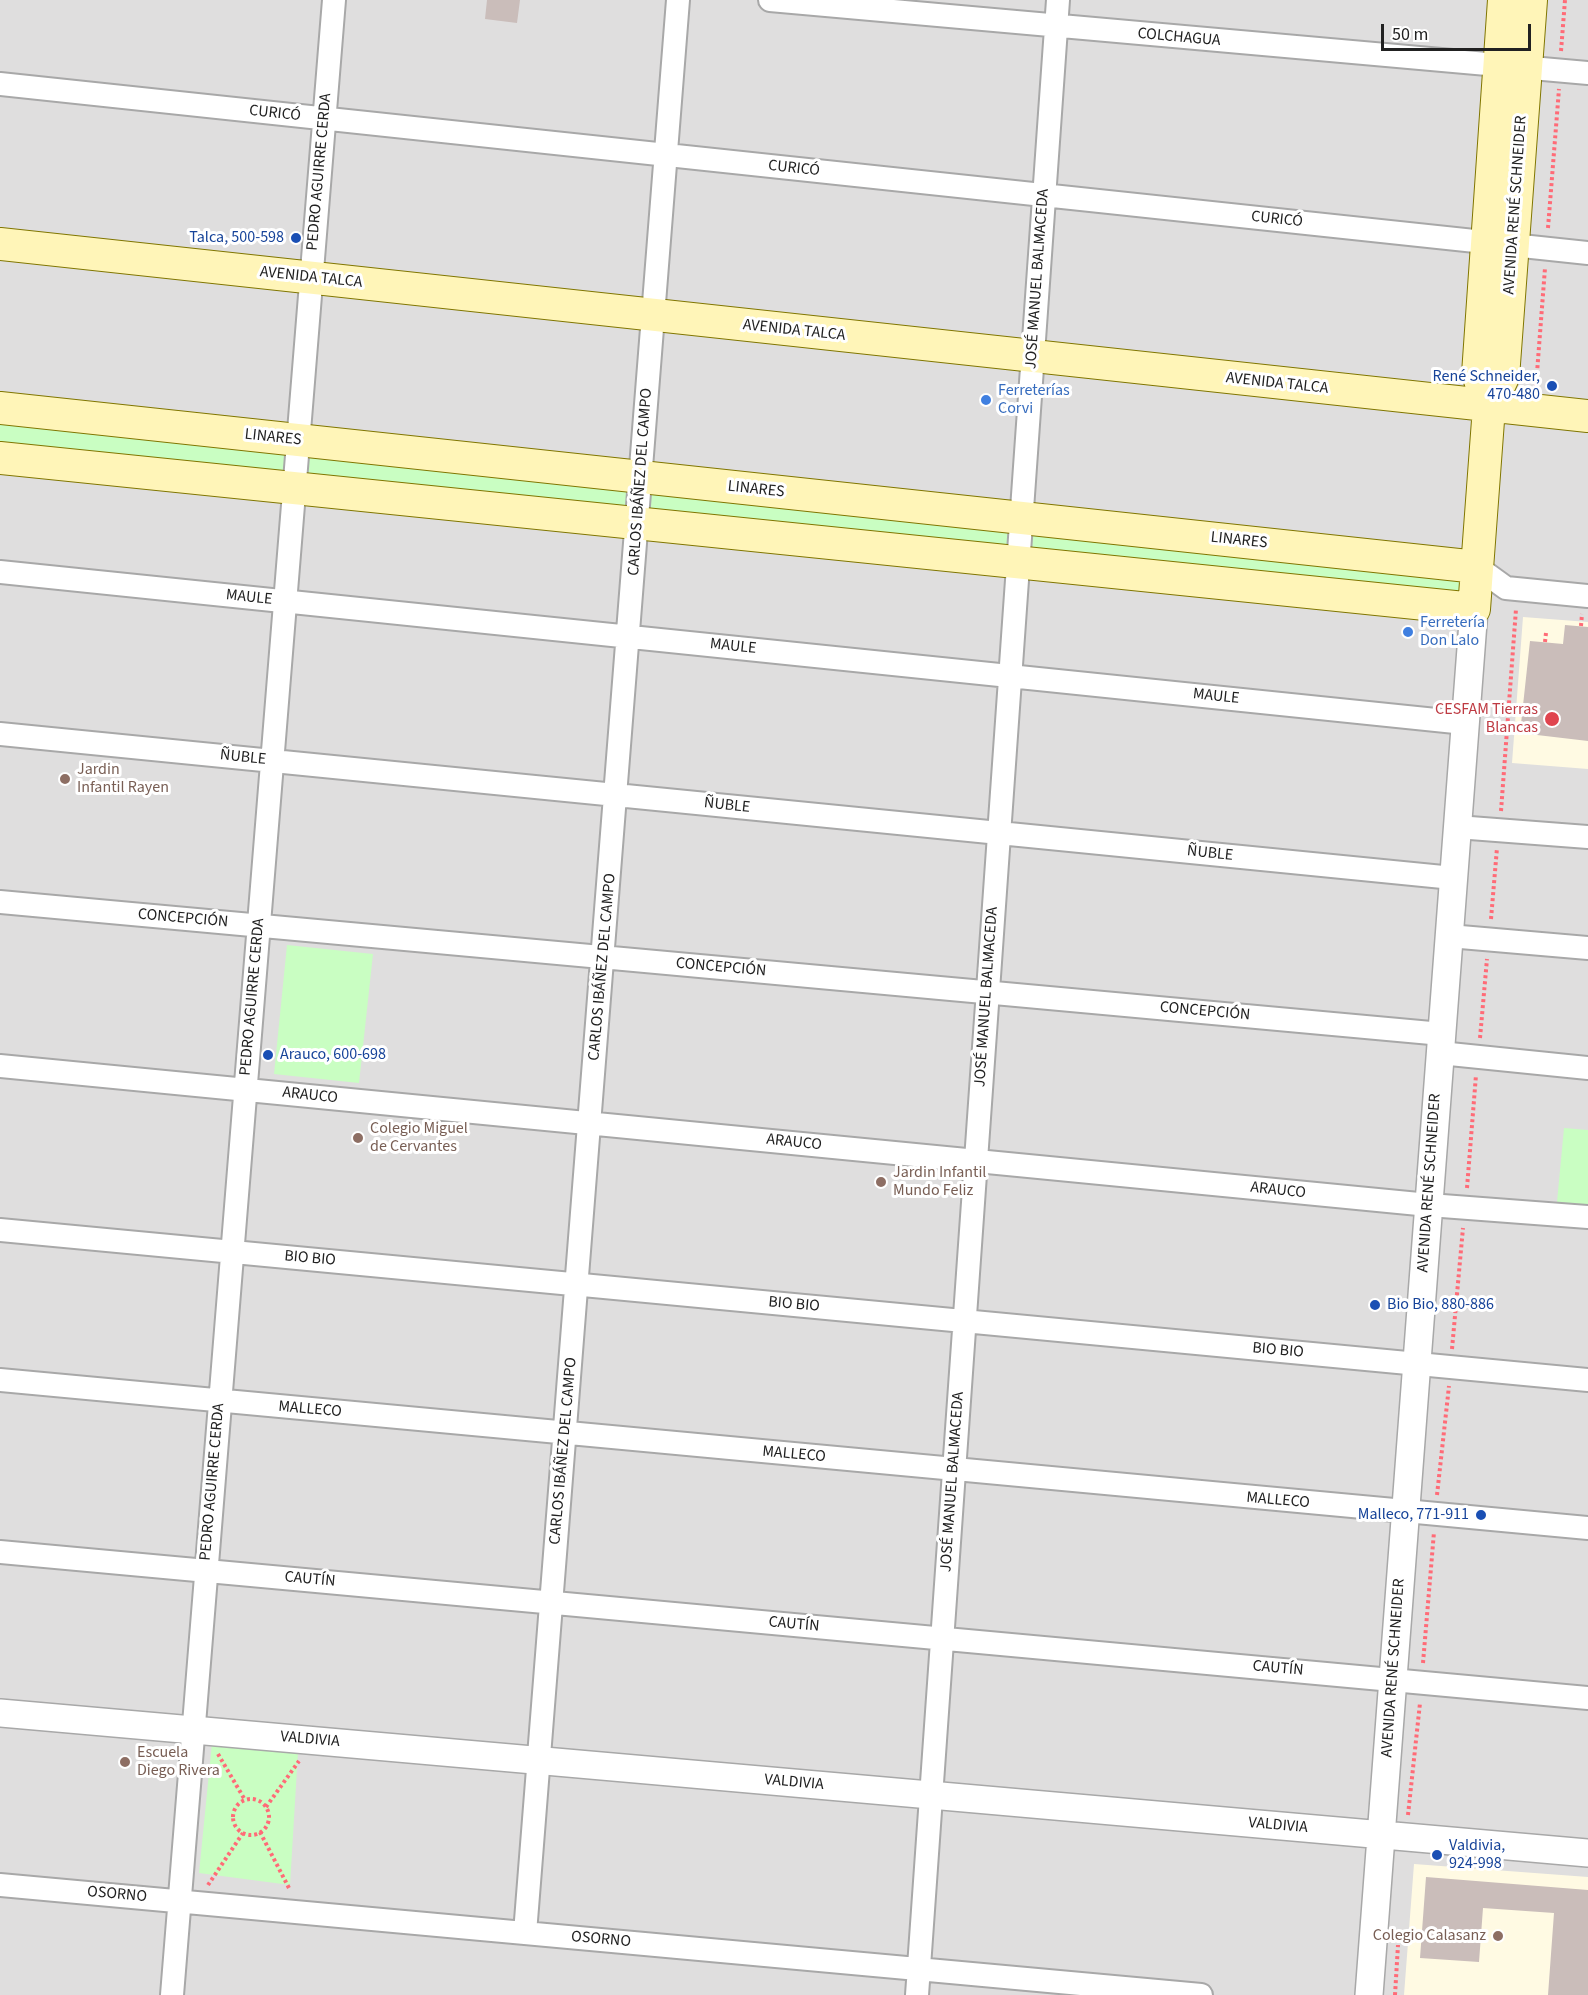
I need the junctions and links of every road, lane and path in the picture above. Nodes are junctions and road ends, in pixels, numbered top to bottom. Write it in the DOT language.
graph roads {
  1 [pos="334,0"];
  2 [pos="678,0"];
  3 [pos="770,0"];
  4 [pos="1058,0"];
  5 [pos="1504,0"];
  6 [pos="1531,0"];
  7 [pos="1565,0"];
  8 [pos="1056,27"];
  9 [pos="1512,66"];
  10 [pos="1560,70"];
  11 [pos="1588,73"];
  12 [pos="0,84"];
  13 [pos="324,119"];
  14 [pos="666,155"];
  15 [pos="1044,195"];
  16 [pos="0,244"];
  17 [pos="1500,244"];
  18 [pos="1547,249"];
  19 [pos="1588,253"];
  20 [pos="311,278"];
  21 [pos="654,316"];
  22 [pos="1032,357"];
  23 [pos="1489,407"];
  24 [pos="0,408"];
  25 [pos="1534,411"];
  26 [pos="1588,416"];
  27 [pos="298,441"];
  28 [pos="0,458"];
  29 [pos="642,478"];
  30 [pos="294,489"];
  31 [pos="1021,518"];
  32 [pos="638,524"];
  33 [pos="1018,562"];
  34 [pos="1477,567"];
  35 [pos="0,572"];
  36 [pos="1515,589"];
  37 [pos="1588,596"];
  38 [pos="285,601"];
  39 [pos="1474,609"];
  40 [pos="1546,633"];
  41 [pos="629,637"];
  42 [pos="1545,642"];
  43 [pos="1010,676"];
  44 [pos="1465,723"];
  45 [pos="0,734"];
  46 [pos="272,761"];
  47 [pos="616,795"];
  48 [pos="1457,827"];
  49 [pos="1499,830"];
  50 [pos="999,833"];
  51 [pos="1588,837"];
  52 [pos="1453,878"];
  53 [pos="0,902"];
  54 [pos="259,926"];
  55 [pos="1449,936"];
  56 [pos="1489,939"];
  57 [pos="1588,948"];
  58 [pos="603,957"];
  59 [pos="988,992"];
  60 [pos="1441,1044"];
  61 [pos="1478,1057"];
  62 [pos="0,1066"];
  63 [pos="1588,1068"];
  64 [pos="245,1090"];
  65 [pos="590,1123"];
  66 [pos="976,1161"];
  67 [pos="1429,1205"];
  68 [pos="1465,1208"];
  69 [pos="1588,1217"];
  70 [pos="0,1230"];
  71 [pos="232,1252"];
  72 [pos="577,1284"];
  73 [pos="965,1321"];
  74 [pos="1417,1364"];
  75 [pos="1451,1367"];
  76 [pos="0,1380"];
  77 [pos="1588,1380"];
  78 [pos="220,1401"];
  79 [pos="565,1434"];
  80 [pos="954,1471"];
  81 [pos="1405,1513"];
  82 [pos="1435,1516"];
  83 [pos="1588,1528"];
  84 [pos="0,1552"];
  85 [pos="206,1571"];
  86 [pos="552,1602"];
  87 [pos="942,1638"];
  88 [pos="1393,1680"];
  89 [pos="1422,1682"];
  90 [pos="1588,1698"];
  91 [pos="0,1713"];
  92 [pos="199,1730"];
  93 [pos="314,1741"];
  94 [pos="539,1761"];
  95 [pos="931,1795"];
  96 [pos="245,1800"];
  97 [pos="266,1807"];
  98 [pos="260,1832"];
  99 [pos="243,1833"];
  100 [pos="1394,1836"];
  101 [pos="1588,1853"];
  102 [pos="0,1885"];
  103 [pos="188,1902"];
  104 [pos="301,1912"];
  105 [pos="525,1933"];
  106 [pos="1399,1938"];
  107 [pos="919,1969"];
  108 [pos="172,1995"];
  109 [pos="917,1995"];
  110 [pos="1201,1995"];
  111 [pos="1368,1995"];
  112 [pos="1395,1995"];
  1 -- 13 [label="street, PEDRO AGUIRRE CERDA"];
  2 -- 14 [label="street, CARLOS IBÁÑEZ DEL CAMPO"];
  3 -- 8 [label="street, COLCHAGUA"];
  4 -- 8 [label="street, JOSÉ MANUEL BALMACEDA"];
  5 -- 9 [label="main road, AVENIDA RENÉ SCHNEIDER"];
  6 -- 9 [label="main road, AVENIDA RENÉ SCHNEIDER"];
  7 -- 10 [label="path"];
  8 -- 9 [label="street, COLCHAGUA"];
  8 -- 15 [label="street, JOSÉ MANUEL BALMACEDA"];
  9 -- 10 [label="street, COLCHAGUA"];
  9 -- 17 [label="main road, AVENIDA RENÉ SCHNEIDER"];
  10 -- 11 [label="street, COLCHAGUA"];
  10 -- 18 [label="path"];
  12 -- 13 [label="street, CURICÓ"];
  13 -- 14 [label="street, CURICÓ"];
  13 -- 20 [label="street, PEDRO AGUIRRE CERDA"];
  14 -- 15 [label="street, CURICÓ"];
  14 -- 21 [label="street, CARLOS IBÁÑEZ DEL CAMPO"];
  15 -- 17 [label="street, CURICÓ"];
  15 -- 22 [label="street, JOSÉ MANUEL BALMACEDA"];
  16 -- 20 [label="main road, AVENIDA TALCA"];
  17 -- 18 [label="street, CURICÓ"];
  17 -- 23 [label="main road, AVENIDA RENÉ SCHNEIDER"];
  18 -- 19 [label="street, CURICÓ"];
  18 -- 25 [label="path"];
  20 -- 21 [label="main road, AVENIDA TALCA"];
  20 -- 27 [label="street, PEDRO AGUIRRE CERDA"];
  21 -- 22 [label="main road, AVENIDA TALCA"];
  21 -- 29 [label="street, CARLOS IBÁÑEZ DEL CAMPO"];
  22 -- 23 [label="main road, AVENIDA TALCA"];
  22 -- 31 [label="street, JOSÉ MANUEL BALMACEDA"];
  23 -- 25 [label="main road, AVENIDA TALCA"];
  23 -- 34 [label="main road, AVENIDA RENÉ SCHNEIDER"];
  24 -- 27 [label="main road, LINARES"];
  25 -- 26 [label="main road, AVENIDA TALCA"];
  27 -- 29 [label="main road, LINARES"];
  27 -- 30 [label="street, PEDRO AGUIRRE CERDA"];
  28 -- 30 [label="main road"];
  29 -- 31 [label="main road, LINARES"];
  29 -- 32 [label="street, CARLOS IBÁÑEZ DEL CAMPO"];
  30 -- 32 [label="main road"];
  30 -- 38 [label="street, PEDRO AGUIRRE CERDA"];
  31 -- 33 [label="street, JOSÉ MANUEL BALMACEDA"];
  31 -- 34 [label="main road, LINARES"];
  32 -- 33 [label="main road"];
  32 -- 41 [label="street, CARLOS IBÁÑEZ DEL CAMPO"];
  33 -- 39 [label="main road"];
  33 -- 43 [label="street, JOSÉ MANUEL BALMACEDA"];
  34 -- 36 [label="street, LINARES"];
  34 -- 39 [label="main road, AVENIDA RENÉ SCHNEIDER"];
  35 -- 38 [label="street, MAULE"];
  36 -- 37 [label="street"];
  36 -- 39 [label="street"];
  36 -- 49 [label="path"];
  38 -- 41 [label="street, MAULE"];
  38 -- 46 [label="street, PEDRO AGUIRRE CERDA"];
  39 -- 44 [label="street, AVENIDA RENÉ SCHNEIDER"];
  40 -- 42 [label="path"];
  41 -- 43 [label="street, MAULE"];
  41 -- 47 [label="street, CARLOS IBÁÑEZ DEL CAMPO"];
  43 -- 44 [label="street, MAULE"];
  43 -- 50 [label="street, JOSÉ MANUEL BALMACEDA"];
  44 -- 48 [label="street, AVENIDA RENÉ SCHNEIDER"];
  45 -- 46 [label="street, ÑUBLE"];
  46 -- 47 [label="street, ÑUBLE"];
  46 -- 54 [label="street, PEDRO AGUIRRE CERDA"];
  47 -- 50 [label="street, ÑUBLE"];
  47 -- 58 [label="street, CARLOS IBÁÑEZ DEL CAMPO"];
  48 -- 49 [label="street"];
  48 -- 52 [label="street, AVENIDA RENÉ SCHNEIDER"];
  49 -- 51 [label="street"];
  49 -- 56 [label="path"];
  50 -- 52 [label="street, ÑUBLE"];
  50 -- 59 [label="street, JOSÉ MANUEL BALMACEDA"];
  52 -- 55 [label="street, AVENIDA RENÉ SCHNEIDER"];
  53 -- 54 [label="street, CONCEPCIÓN"];
  54 -- 58 [label="street, CONCEPCIÓN"];
  54 -- 64 [label="street, PEDRO AGUIRRE CERDA"];
  55 -- 56 [label="street"];
  55 -- 60 [label="street, AVENIDA RENÉ SCHNEIDER"];
  56 -- 57 [label="street"];
  56 -- 61 [label="path"];
  58 -- 59 [label="street, CONCEPCIÓN"];
  58 -- 65 [label="street, CARLOS IBÁÑEZ DEL CAMPO"];
  59 -- 60 [label="street, CONCEPCIÓN"];
  59 -- 66 [label="street, JOSÉ MANUEL BALMACEDA"];
  60 -- 61 [label="street, CONCEPCIÓN"];
  60 -- 67 [label="street, AVENIDA RENÉ SCHNEIDER"];
  61 -- 63 [label="street, CONCEPCIÓN"];
  61 -- 68 [label="path"];
  62 -- 64 [label="street, ARAUCO"];
  64 -- 65 [label="street, ARAUCO"];
  64 -- 71 [label="street, PEDRO AGUIRRE CERDA"];
  65 -- 66 [label="street, ARAUCO"];
  65 -- 72 [label="street, CARLOS IBÁÑEZ DEL CAMPO"];
  66 -- 67 [label="street, ARAUCO"];
  66 -- 73 [label="street, JOSÉ MANUEL BALMACEDA"];
  67 -- 68 [label="street, ARAUCO"];
  67 -- 74 [label="street, AVENIDA RENÉ SCHNEIDER"];
  68 -- 69 [label="street, ARAUCO"];
  68 -- 75 [label="path"];
  70 -- 71 [label="street, BIO BIO"];
  71 -- 72 [label="street, BIO BIO"];
  71 -- 78 [label="street, PEDRO AGUIRRE CERDA"];
  72 -- 73 [label="street, BIO BIO"];
  72 -- 79 [label="street, CARLOS IBÁÑEZ DEL CAMPO"];
  73 -- 74 [label="street, BIO BIO"];
  73 -- 80 [label="street, JOSÉ MANUEL BALMACEDA"];
  74 -- 75 [label="street, BIO BIO"];
  74 -- 81 [label="street, AVENIDA RENÉ SCHNEIDER"];
  75 -- 77 [label="street, BIO BIO"];
  75 -- 82 [label="path"];
  76 -- 78 [label="street, MALLECO"];
  78 -- 79 [label="street, MALLECO"];
  78 -- 85 [label="street, PEDRO AGUIRRE CERDA"];
  79 -- 80 [label="street, MALLECO"];
  79 -- 86 [label="street, CARLOS IBÁÑEZ DEL CAMPO"];
  80 -- 81 [label="street, MALLECO"];
  80 -- 87 [label="street, JOSÉ MANUEL BALMACEDA"];
  81 -- 82 [label="street, MALLECO"];
  81 -- 88 [label="street, AVENIDA RENÉ SCHNEIDER"];
  82 -- 83 [label="street, MALLECO"];
  82 -- 89 [label="path"];
  84 -- 85 [label="street, CAUTÍN"];
  85 -- 86 [label="street, CAUTÍN"];
  85 -- 92 [label="street, PEDRO AGUIRRE CERDA"];
  86 -- 87 [label="street, CAUTÍN"];
  86 -- 94 [label="street, CARLOS IBÁÑEZ DEL CAMPO"];
  87 -- 88 [label="street, CAUTÍN"];
  87 -- 95 [label="street, JOSÉ MANUEL BALMACEDA"];
  88 -- 89 [label="street, CAUTÍN"];
  88 -- 100 [label="street, AVENIDA RENÉ SCHNEIDER"];
  89 -- 90 [label="street, CAUTÍN"];
  89 -- 100 [label="path"];
  91 -- 92 [label="street, VALDIVIA"];
  92 -- 93 [label="street, VALDIVIA"];
  92 -- 96 [label="path"];
  92 -- 103 [label="street, PEDRO AGUIRRE CERDA"];
  93 -- 94 [label="street, VALDIVIA"];
  93 -- 97 [label="path"];
  94 -- 95 [label="street, VALDIVIA"];
  94 -- 105 [label="street, CARLOS IBÁÑEZ DEL CAMPO"];
  95 -- 100 [label="street, VALDIVIA"];
  95 -- 107 [label="street, JOSÉ MANUEL BALMACEDA"];
  96 -- 97 [label="path"];
  96 -- 99 [label="path"];
  97 -- 98 [label="path"];
  98 -- 99 [label="path"];
  98 -- 104 [label="path"];
  99 -- 103 [label="path"];
  100 -- 101 [label="street, VALDIVIA"];
  100 -- 111 [label="street, AVENIDA RENÉ SCHNEIDER"];
  102 -- 103 [label="street, OSORNO"];
  103 -- 104 [label="street, OSORNO"];
  103 -- 108 [label="street, PEDRO AGUIRRE CERDA"];
  104 -- 105 [label="street, OSORNO"];
  105 -- 107 [label="street, OSORNO"];
  106 -- 112 [label="path"];
  107 -- 109 [label="street, JOSÉ MANUEL BALMACEDA"];
  107 -- 110 [label="street, OSORNO"];
}
